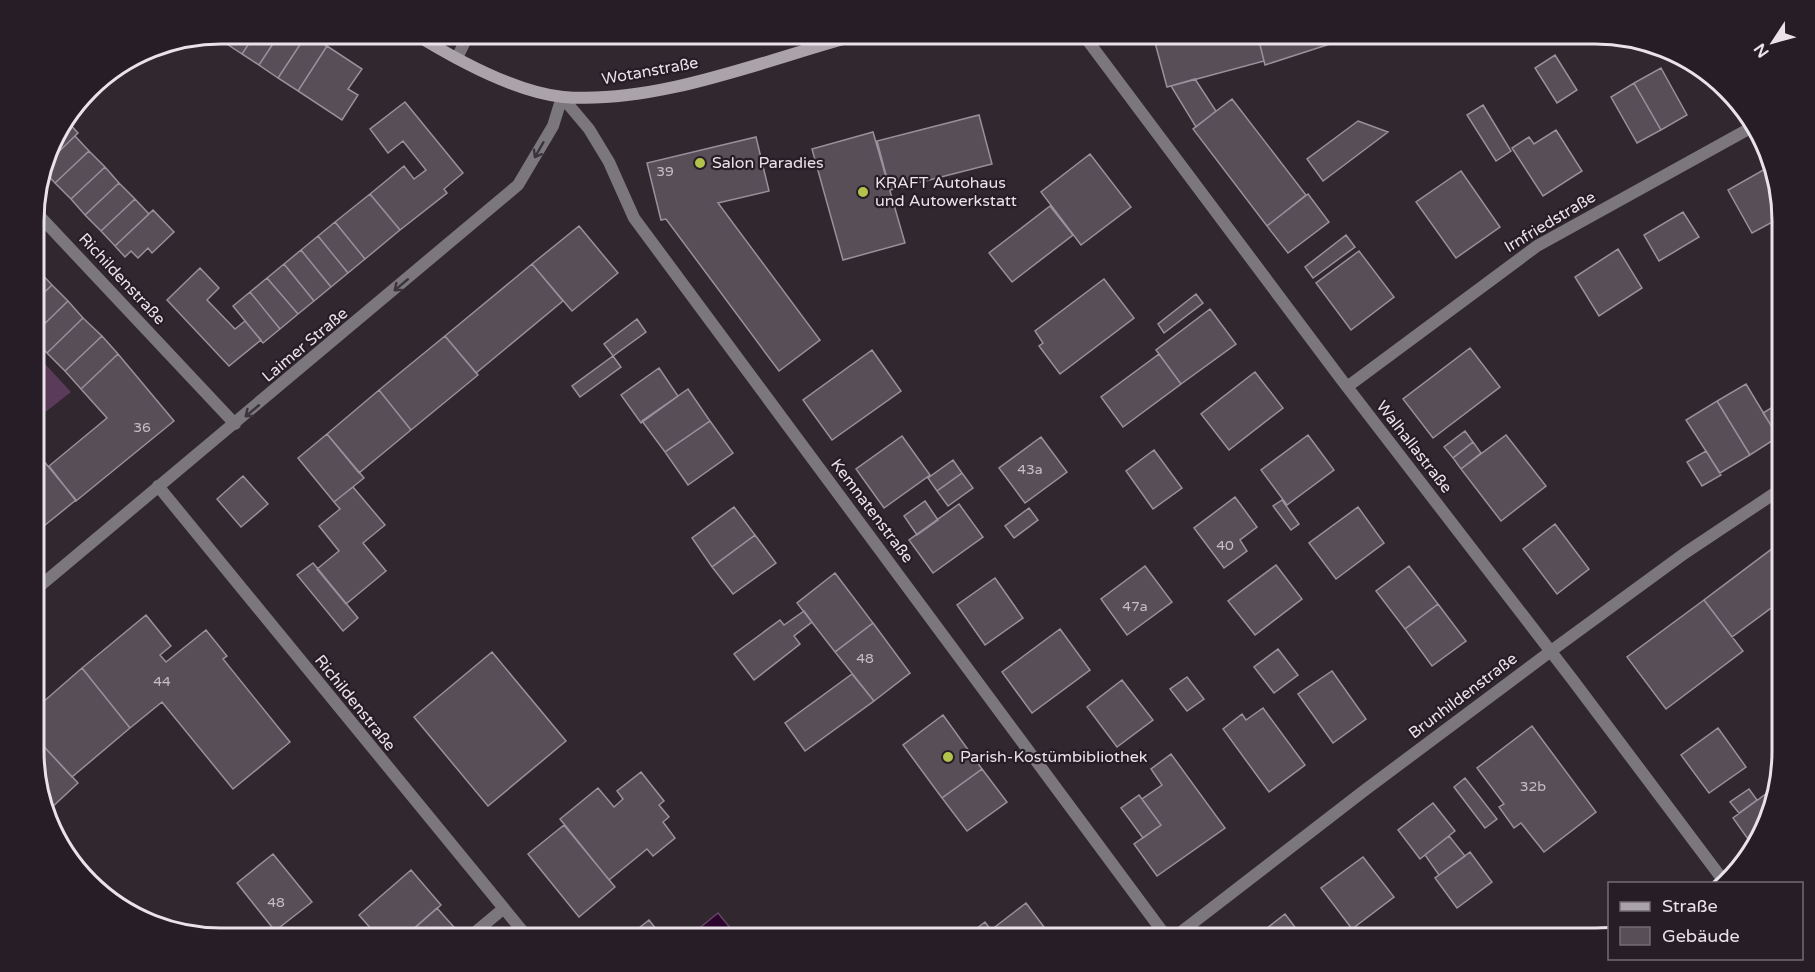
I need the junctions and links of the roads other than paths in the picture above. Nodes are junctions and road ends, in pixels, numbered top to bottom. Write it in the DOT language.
graph roads {
  1 [pos="432,44"];
  2 [pos="464,44"];
  3 [pos="826,44"];
  4 [pos="1090,44"];
  5 [pos="457,58"];
  6 [pos="562,96"];
  7 [pos="1747,130"];
  8 [pos="44,221"];
  9 [pos="1347,387"];
  10 [pos="235,424"];
  11 [pos="158,486"];
  12 [pos="1772,495"];
  13 [pos="44,583"];
  14 [pos="1551,651"];
  15 [pos="1720,876"];
  16 [pos="504,909"];
  17 [pos="481,928"];
  18 [pos="520,928"];
  19 [pos="1162,928"];
  20 [pos="1184,928"];
  1 -- 5 [label="main road, Wotanstraße"];
  2 -- 5 [label="street"];
  3 -- 6 [label="main road, Wotanstraße"];
  4 -- 9 [label="street, Walhallastraße"];
  5 -- 6 [label="main road, Wotanstraße"];
  6 -- 10 [label="street, Laimer Straße, one-way"];
  6 -- 19 [label="street, Kemnatenstraße"];
  7 -- 9 [label="street, Irnfriedstraße"];
  8 -- 10 [label="street, Richildenstraße"];
  9 -- 14 [label="street, Walhallastraße"];
  10 -- 11 [label="street, Laimer Straße"];
  11 -- 13 [label="street, Laimer Straße"];
  11 -- 16 [label="street, Richildenstraße"];
  12 -- 14 [label="street, Brunhildenstraße"];
  14 -- 15 [label="street, Walhallastraße"];
  14 -- 20 [label="street, Brunhildenstraße"];
  16 -- 17 [label="street"];
  16 -- 18 [label="street, Richildenstraße"];
}
